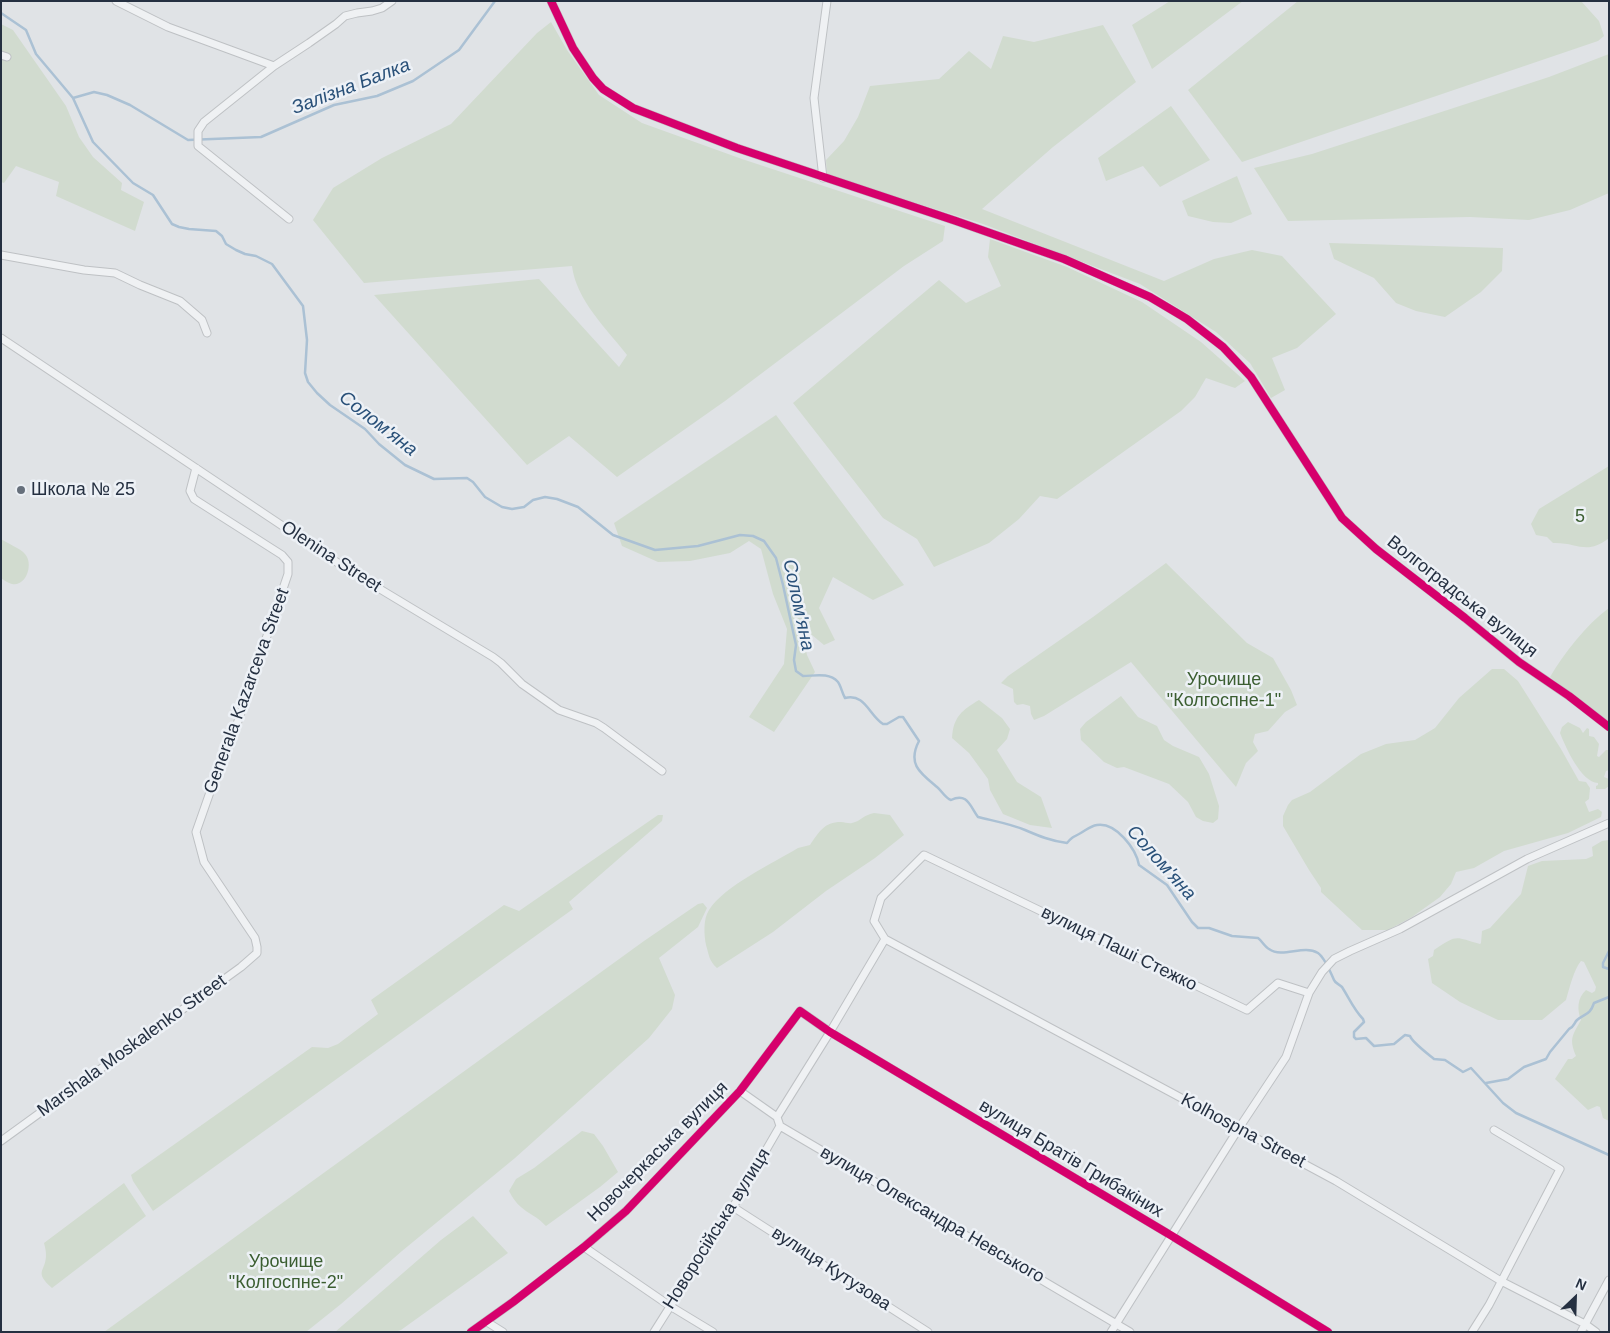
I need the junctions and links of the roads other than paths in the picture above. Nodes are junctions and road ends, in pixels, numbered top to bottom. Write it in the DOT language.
graph roads {
  1 [pos="116,1"];
  2 [pos="392,1"];
  3 [pos="551,1"];
  4 [pos="827,1"];
  5 [pos="274,66"];
  6 [pos="823,178"];
  7 [pos="289,219"];
  8 [pos="1,255"];
  9 [pos="207,333"];
  10 [pos="1,338"];
  11 [pos="196,468"];
  12 [pos="1609,727"];
  13 [pos="662,771"];
  14 [pos="1609,823"];
  15 [pos="885,939"];
  16 [pos="257,947"];
  17 [pos="1309,993"];
  18 [pos="800,1011"];
  19 [pos="830,1032"];
  20 [pos="740,1091"];
  21 [pos="777,1117"];
  22 [pos="780,1126"];
  23 [pos="1239,1128"];
  24 [pos="1494,1130"];
  25 [pos="1,1141"];
  26 [pos="733,1207"];
  27 [pos="1172,1236"];
  28 [pos="584,1247"];
  29 [pos="1502,1280"];
  30 [pos="1609,1280"];
  31 [pos="670,1306"];
  32 [pos="487,1322"];
  33 [pos="1117,1324"];
  34 [pos="1585,1324"];
  35 [pos="471,1332"];
  36 [pos="503,1332"];
  37 [pos="654,1332"];
  38 [pos="712,1332"];
  39 [pos="928,1332"];
  40 [pos="1111,1332"];
  41 [pos="1130,1332"];
  42 [pos="1328,1332"];
  43 [pos="1472,1332"];
  44 [pos="1581,1332"];
  45 [pos="1596,1332"];
  1 -- 5 [label="street"];
  2 -- 5 [label="street"];
  3 -- 6 [label="street, Волгоградська вулиця"];
  4 -- 6 [label="street"];
  5 -- 7 [label="street"];
  6 -- 12 [label="street, Волгоградська вулиця"];
  8 -- 9 [label="street"];
  10 -- 11 [label="street, Olenina Street"];
  11 -- 13 [label="street, Olenina Street"];
  11 -- 16 [label="street, Generala Kazarceva Street"];
  14 -- 17 [label="street"];
  15 -- 17 [label="street, вулиця Паші Стежко"];
  15 -- 19 [label="street"];
  15 -- 23 [label="street, Kolhospna Street"];
  16 -- 25 [label="street, Marshala Moskalenko Street"];
  17 -- 23 [label="street"];
  18 -- 19 [label="street, вулиця Братів Грибакіних"];
  18 -- 20 [label="street, Новочеркаська вулиця"];
  19 -- 21 [label="street"];
  19 -- 27 [label="street, вулиця Братів Грибакіних"];
  20 -- 21 [label="street"];
  20 -- 28 [label="street, Новочеркаська вулиця"];
  21 -- 22 [label="street"];
  22 -- 26 [label="street, Новоросійська вулиця"];
  22 -- 33 [label="street, вулиця Олександра Невського"];
  23 -- 27 [label="street"];
  23 -- 29 [label="street, Kolhospna Street"];
  24 -- 29 [label="street"];
  26 -- 31 [label="street, Новоросійська вулиця"];
  26 -- 39 [label="street, вулиця Кутузова"];
  27 -- 33 [label="street"];
  27 -- 42 [label="street, вулиця Братів Грибакіних"];
  28 -- 31 [label="street"];
  28 -- 32 [label="street, Новочеркаська вулиця"];
  29 -- 34 [label="street, Kolhospna Street"];
  29 -- 43 [label="street"];
  30 -- 34 [label="street"];
  31 -- 37 [label="street, Новоросійська вулиця"];
  31 -- 38 [label="street"];
  32 -- 35 [label="street, Новочеркаська вулиця"];
  32 -- 36 [label="street"];
  33 -- 40 [label="street"];
  33 -- 41 [label="street, вулиця Олександра Невського"];
  34 -- 44 [label="street"];
  34 -- 45 [label="street, Kolhospna Street"];
}
